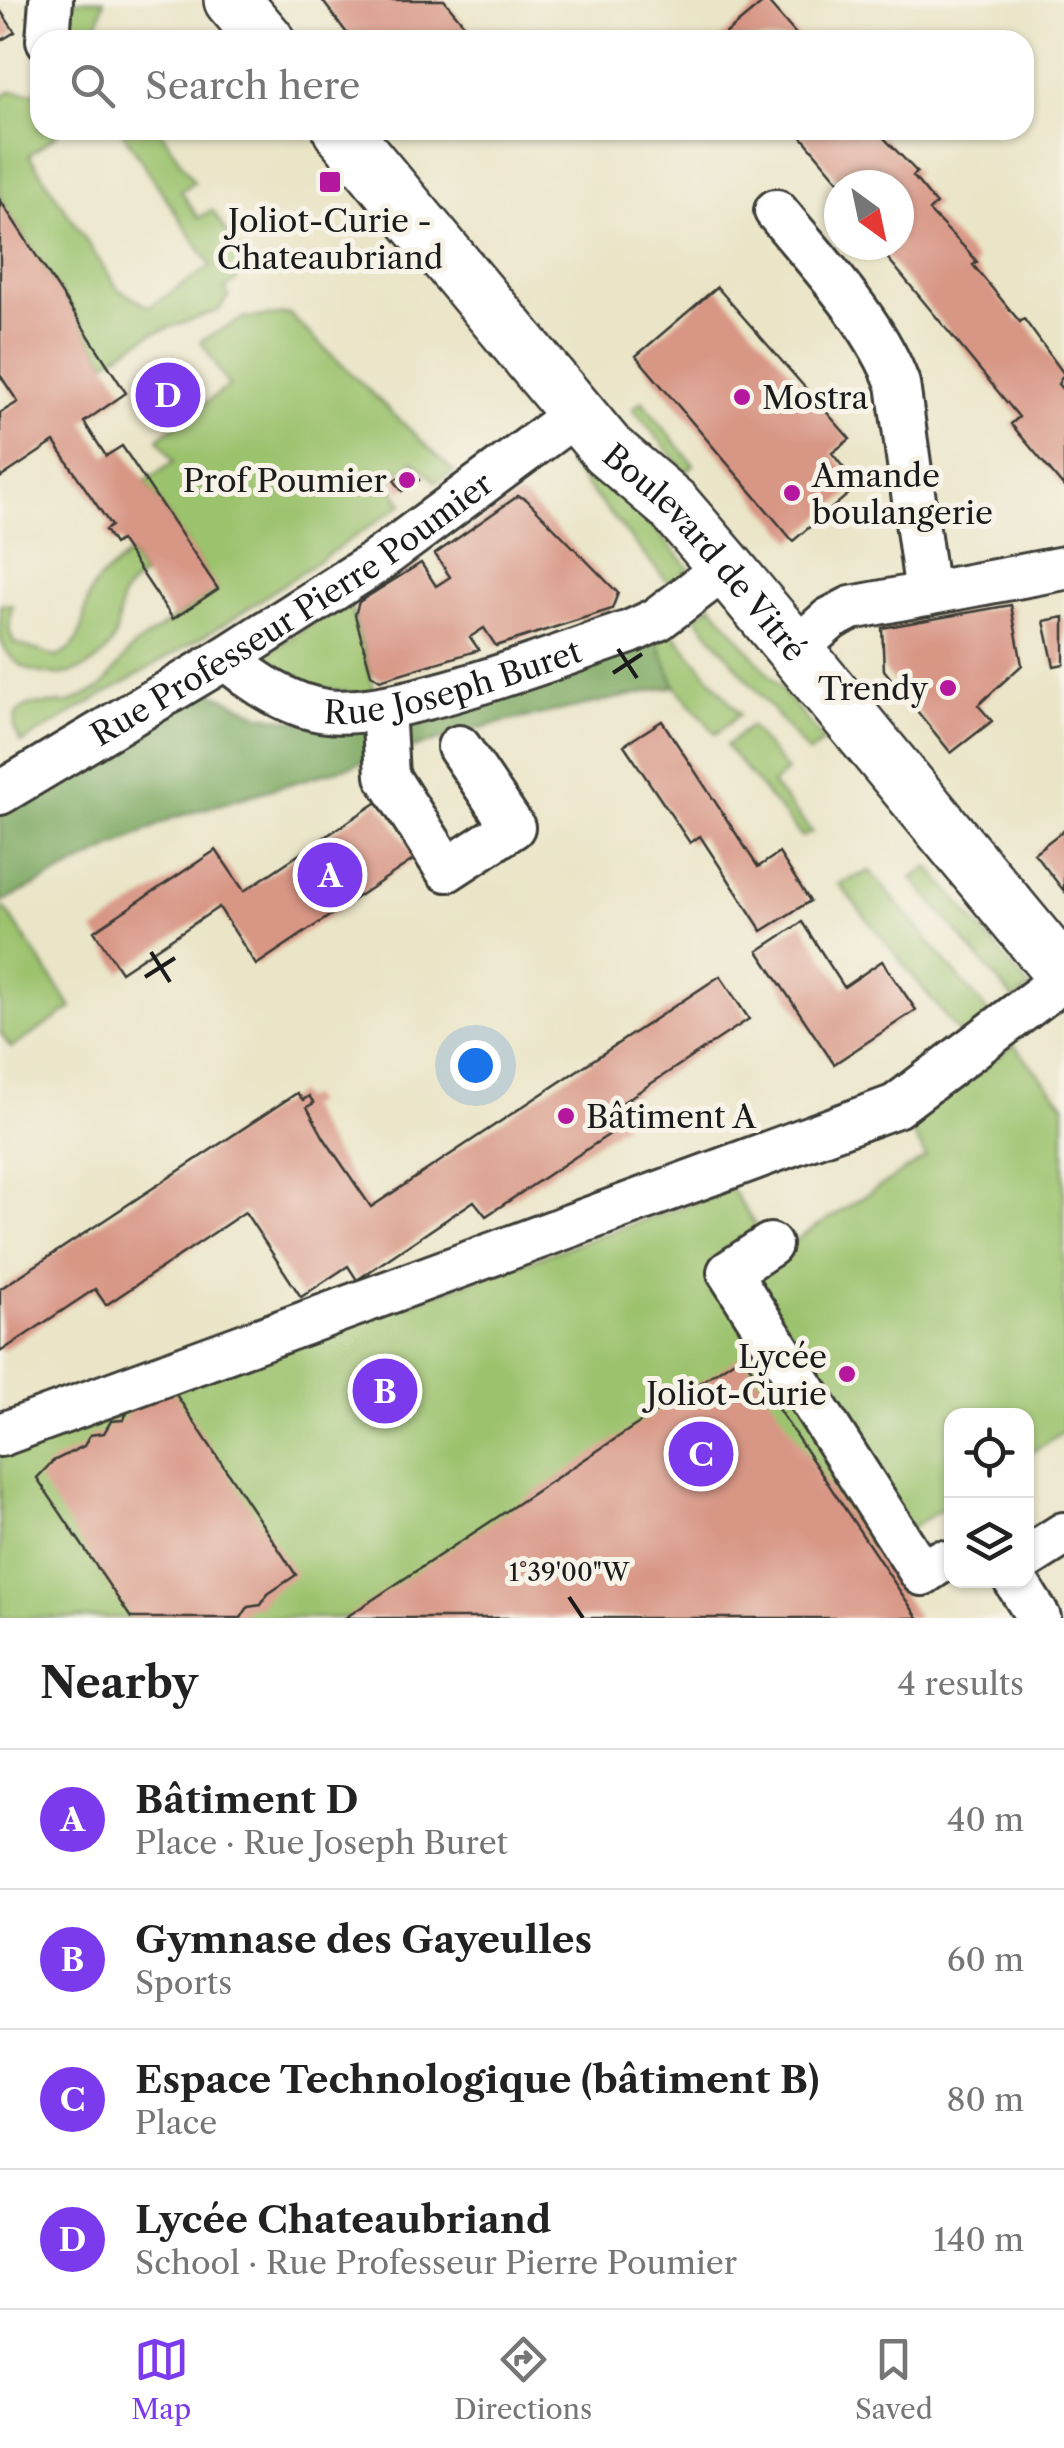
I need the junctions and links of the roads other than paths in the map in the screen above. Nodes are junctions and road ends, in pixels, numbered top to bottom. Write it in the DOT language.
graph roads {
  1 [pos="52,0"];
  2 [pos="232,0"];
  3 [pos="49,30"];
  4 [pos="258,30"];
  5 [pos="349,140"];
  6 [pos="776,211"];
  7 [pos="576,413"];
  8 [pos="726,567"];
  9 [pos="1064,568"];
  10 [pos="927,594"];
  11 [pos="796,650"];
  12 [pos="226,658"];
  13 [pos="383,708"];
  14 [pos="459,747"];
  15 [pos="0,793"];
  16 [pos="1064,977"];
  17 [pos="770,1245"];
  18 [pos="0,1435"];
  19 [pos="1064,1534"];
  20 [pos="1034,1553"];
  21 [pos="940,1562"];
  22 [pos="1020,1588"];
  23 [pos="1040,1618"];
  1 -- 3 [label="street"];
  2 -- 4 [label="main road"];
  5 -- 7 [label="main road, Boulevard de Vitré"];
  6 -- 10 [label="street"];
  7 -- 8 [label="main road, Boulevard de Vitré"];
  7 -- 12 [label="street, Rue Professeur Pierre Poumier"];
  8 -- 11 [label="main road, Boulevard de Vitré"];
  8 -- 13 [label="street, Rue Joseph Buret"];
  9 -- 10 [label="street"];
  10 -- 11 [label="street"];
  11 -- 16 [label="main road, Boulevard de Vitré"];
  12 -- 13 [label="street, Rue Joseph Buret"];
  12 -- 15 [label="street, Rue Professeur Pierre Poumier"];
  13 -- 14 [label="street"];
  16 -- 18 [label="street"];
  17 -- 21 [label="street"];
  19 -- 20 [label="street"];
  22 -- 23 [label="street"];
}
